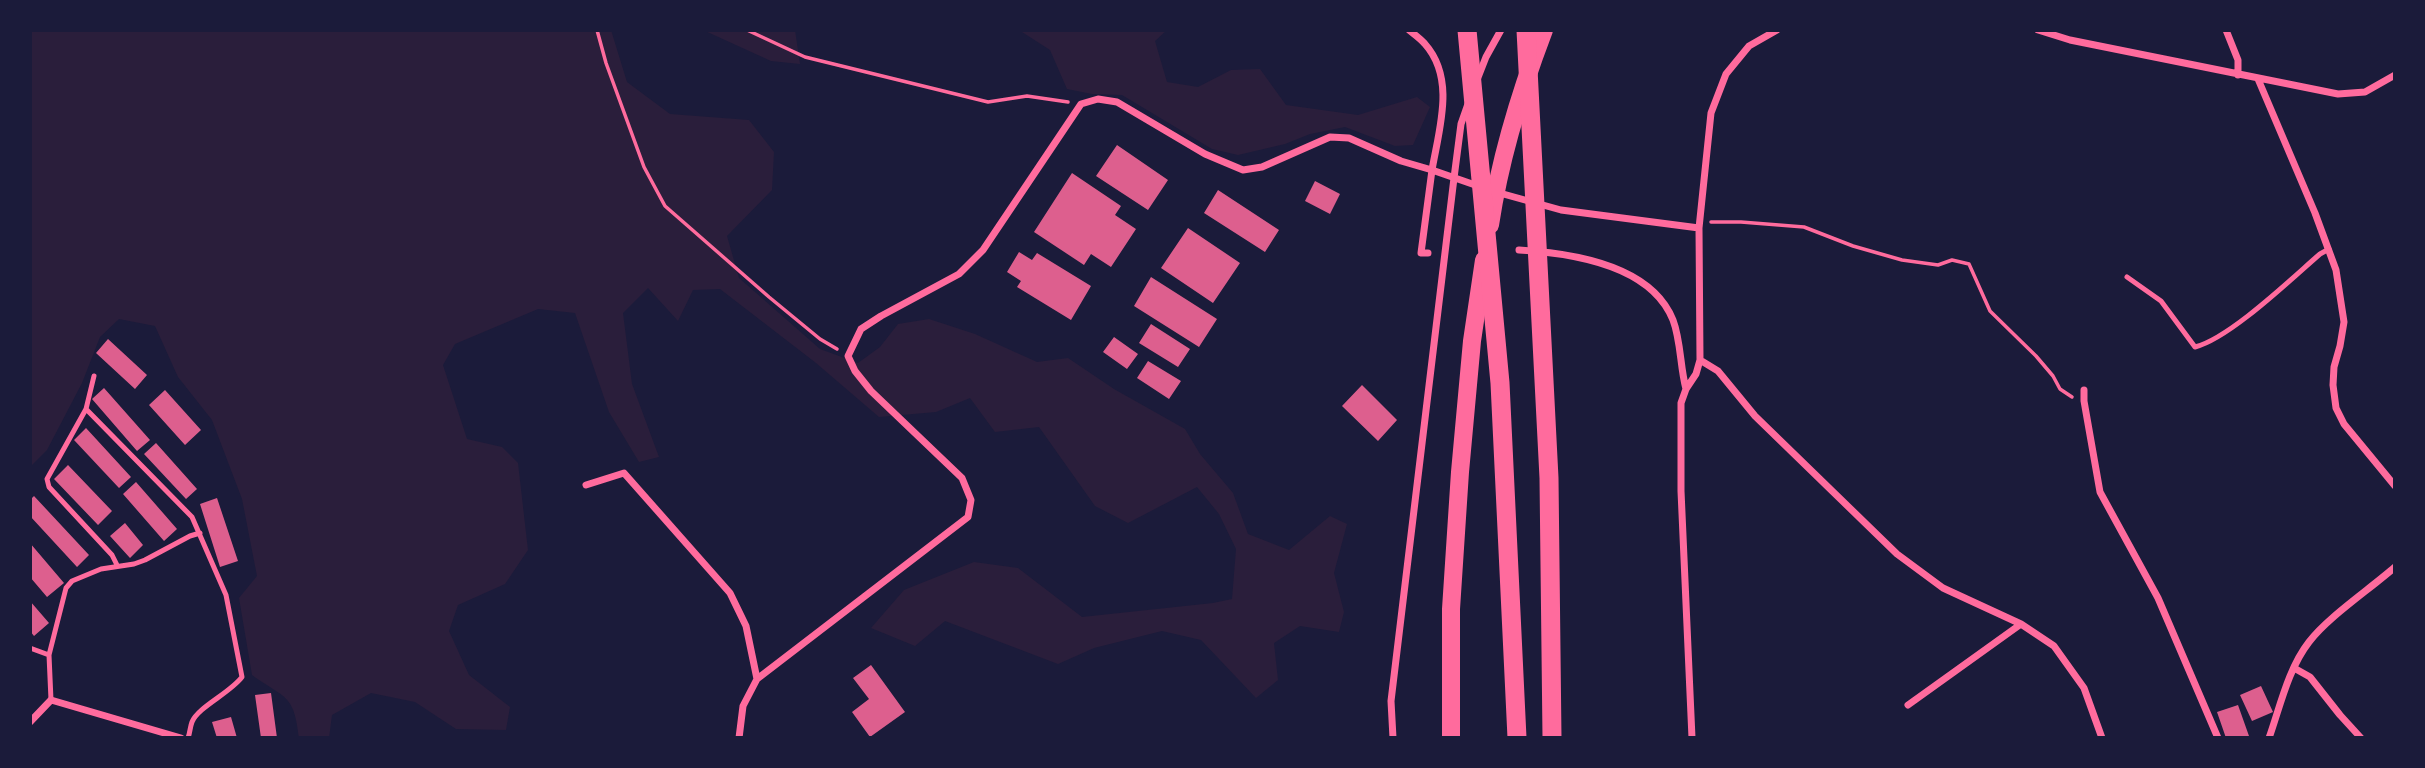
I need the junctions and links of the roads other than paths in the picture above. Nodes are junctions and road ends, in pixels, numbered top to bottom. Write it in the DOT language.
graph roads {
  1 [pos="1409,30"];
  2 [pos="1467,30"];
  3 [pos="1501,30"];
  4 [pos="1526,30"];
  5 [pos="1544,30"];
  6 [pos="1777,30"];
  7 [pos="2038,30"];
  8 [pos="2226,30"];
  9 [pos="2238,75"];
  10 [pos="2395,75"];
  11 [pos="2259,79"];
  12 [pos="1432,170"];
  13 [pos="1454,178"];
  14 [pos="1495,192"];
  15 [pos="1699,225"];
  16 [pos="2329,249"];
  17 [pos="1519,250"];
  18 [pos="1428,253"];
  19 [pos="2127,277"];
  20 [pos="1700,360"];
  21 [pos="94,376"];
  22 [pos="1686,389"];
  23 [pos="2084,390"];
  24 [pos="86,410"];
  25 [pos="586,485"];
  26 [pos="2395,486"];
  27 [pos="200,533"];
  28 [pos="117,565"];
  29 [pos="2395,567"];
  30 [pos="2021,624"];
  31 [pos="30,648"];
  32 [pos="49,655"];
  33 [pos="2294,668"];
  34 [pos="757,679"];
  35 [pos="51,700"];
  36 [pos="1908,705"];
  37 [pos="30,722"];
  38 [pos="181,738"];
  39 [pos="188,738"];
  40 [pos="739,738"];
  41 [pos="1394,738"];
  42 [pos="1451,738"];
  43 [pos="1517,738"];
  44 [pos="1552,738"];
  45 [pos="1692,738"];
  46 [pos="2102,738"];
  47 [pos="2218,738"];
  48 [pos="2269,738"];
  49 [pos="2361,738"];
  1 -- 12 [label="street"];
  2 -- 43 [label="highway"];
  3 -- 13 [label="street"];
  4 -- 44 [label="highway"];
  5 -- 14 [label="highway"];
  6 -- 15 [label="street"];
  7 -- 9 [label="street"];
  8 -- 9 [label="street"];
  9 -- 11 [label="street"];
  10 -- 11 [label="street"];
  11 -- 16 [label="street"];
  12 -- 13 [label="street"];
  12 -- 18 [label="street"];
  12 -- 34 [label="street"];
  13 -- 14 [label="street"];
  13 -- 41 [label="street"];
  14 -- 15 [label="street"];
  14 -- 42 [label="highway"];
  15 -- 20 [label="street"];
  16 -- 19 [label="lane"];
  16 -- 26 [label="street"];
  17 -- 22 [label="street"];
  20 -- 22 [label="street"];
  20 -- 30 [label="street"];
  21 -- 24 [label="lane"];
  22 -- 45 [label="street"];
  23 -- 47 [label="street"];
  24 -- 27 [label="lane"];
  24 -- 28 [label="lane"];
  25 -- 34 [label="street"];
  27 -- 28 [label="lane"];
  27 -- 39 [label="lane"];
  28 -- 32 [label="lane"];
  29 -- 33 [label="street"];
  30 -- 36 [label="street"];
  30 -- 46 [label="street"];
  31 -- 32 [label="lane"];
  32 -- 35 [label="lane"];
  33 -- 48 [label="street"];
  33 -- 49 [label="street"];
  34 -- 40 [label="street"];
  35 -- 37 [label="street"];
  35 -- 38 [label="street"];
}
